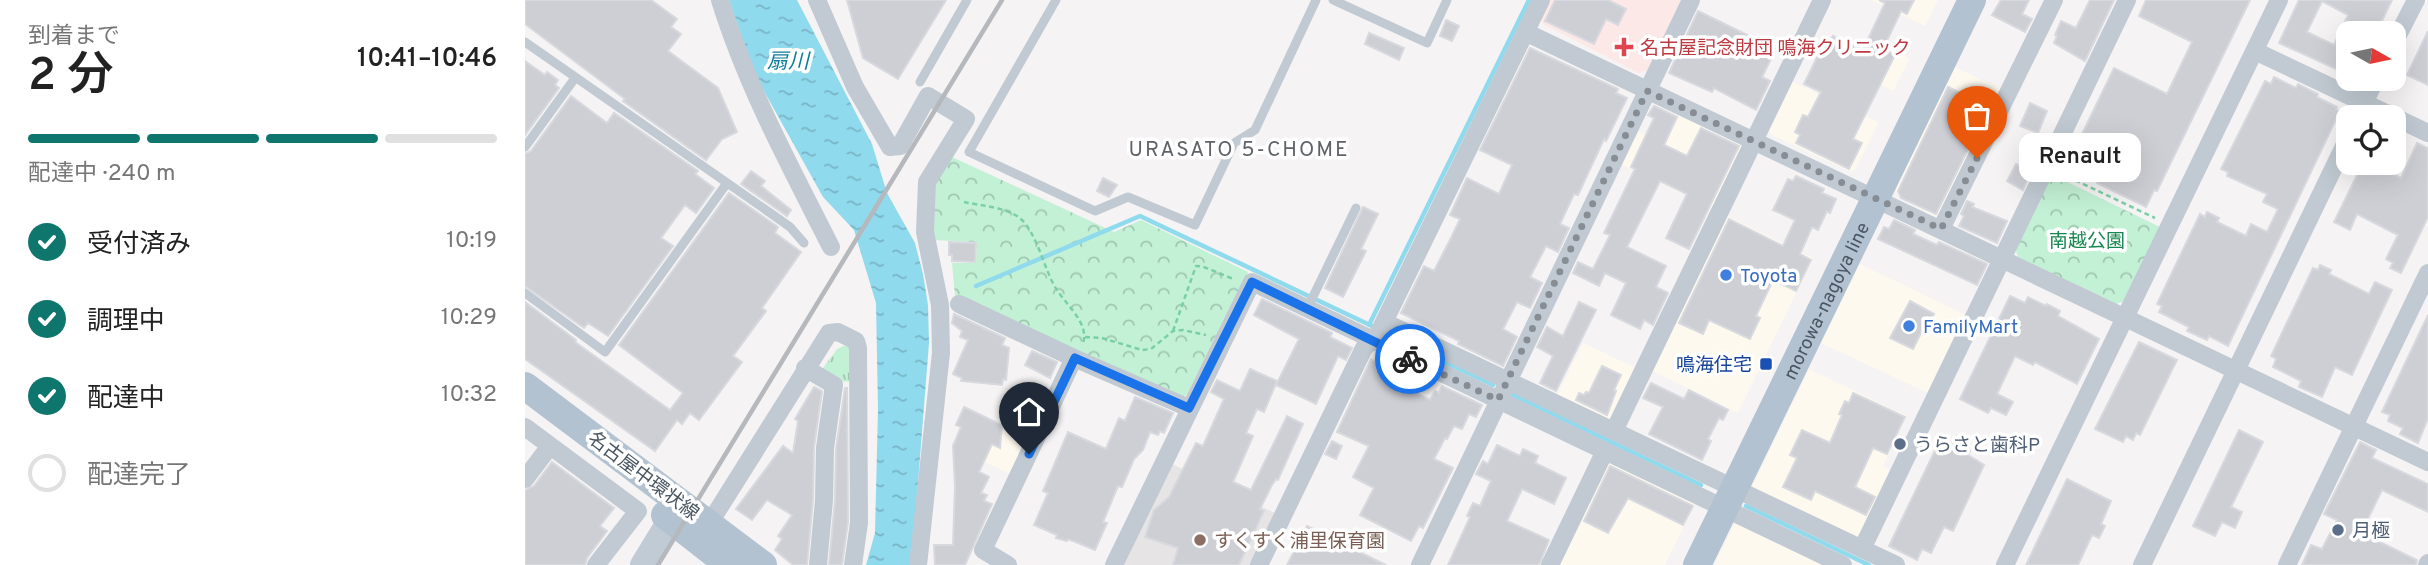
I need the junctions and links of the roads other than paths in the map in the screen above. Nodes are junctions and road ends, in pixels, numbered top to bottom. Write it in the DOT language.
graph roads {
  1 [pos="720,0"];
  2 [pos="817,0"];
  3 [pos="967,0"];
  4 [pos="1056,0"];
  5 [pos="1316,0"];
  6 [pos="1333,0"];
  7 [pos="1447,0"];
  8 [pos="1541,0"];
  9 [pos="1691,0"];
  10 [pos="1822,0"];
  11 [pos="1954,0"];
  12 [pos="1972,0"];
  13 [pos="2054,0"];
  14 [pos="2127,0"];
  15 [pos="2279,0"];
  16 [pos="2416,0"];
  17 [pos="1353,4"];
  18 [pos="2405,21"];
  19 [pos="1525,32"];
  20 [pos="525,42"];
  21 [pos="2255,51"];
  22 [pos="575,78"];
  23 [pos="920,82"];
  24 [pos="1647,91"];
  25 [pos="2352,105"];
  26 [pos="2406,125"];
  27 [pos="2428,133"];
  28 [pos="1753,141"];
  29 [pos="525,147"];
  30 [pos="2336,163"];
  31 [pos="727,183"];
  32 [pos="1868,196"];
  33 [pos="1356,208"];
  34 [pos="1941,229"];
  35 [pos="804,243"];
  36 [pos="831,247"];
  37 [pos="2004,258"];
  38 [pos="2428,274"];
  39 [pos="525,293"];
  40 [pos="1310,302"];
  41 [pos="958,304"];
  42 [pos="2125,318"];
  43 [pos="1384,322"];
  44 [pos="1373,341"];
  45 [pos="1075,358"];
  46 [pos="805,368"];
  47 [pos="2237,370"];
  48 [pos="1507,380"];
  49 [pos="525,386"];
  50 [pos="1498,400"];
  51 [pos="1189,408"];
  52 [pos="525,410"];
  53 [pos="2353,426"];
  54 [pos="525,427"];
  55 [pos="1614,431"];
  56 [pos="550,446"];
  57 [pos="1605,451"];
  58 [pos="2428,462"];
  59 [pos="525,479"];
  60 [pos="1722,495"];
  61 [pos="670,519"];
  62 [pos="709,524"];
  63 [pos="1862,549"];
  64 [pos="979,558"];
  65 [pos="596,565"];
  66 [pos="642,565"];
  67 [pos="729,565"];
  68 [pos="763,565"];
  69 [pos="818,565"];
  70 [pos="853,565"];
  71 [pos="918,565"];
  72 [pos="1008,565"];
  73 [pos="1114,565"];
  74 [pos="1259,565"];
  75 [pos="1420,565"];
  76 [pos="1551,565"];
  77 [pos="1681,565"];
  78 [pos="1697,565"];
  79 [pos="1843,565"];
  80 [pos="1896,565"];
  81 [pos="2005,565"];
  82 [pos="2141,565"];
  83 [pos="2287,565"];
  1 -- 36 [label="street"];
  2 -- 71 [label="street"];
  3 -- 23 [label="lane"];
  4 -- 5 [label="lane"];
  6 -- 17 [label="lane"];
  7 -- 17 [label="lane"];
  8 -- 19 [label="street"];
  9 -- 24 [label="street"];
  10 -- 28 [label="street"];
  11 -- 32 [label="main road, morowa-nagoya line"];
  12 -- 32 [label="main road, morowa-nagoya line"];
  13 -- 34 [label="street"];
  14 -- 37 [label="street"];
  15 -- 21 [label="street"];
  16 -- 18 [label="street"];
  19 -- 24 [label="street"];
  19 -- 43 [label="street"];
  20 -- 22 [label="lane"];
  21 -- 25 [label="street"];
  21 -- 42 [label="street"];
  22 -- 29 [label="lane"];
  22 -- 31 [label="lane"];
  24 -- 28 [label="street"];
  24 -- 48 [label="street"];
  26 -- 27 [label="street"];
  28 -- 32 [label="street"];
  28 -- 55 [label="street"];
  30 -- 47 [label="street"];
  31 -- 35 [label="lane"];
  31 -- 39 [label="lane"];
  32 -- 34 [label="street"];
  32 -- 60 [label="main road, morowa-nagoya line"];
  33 -- 40 [label="lane"];
  34 -- 37 [label="street"];
  37 -- 42 [label="street"];
  37 -- 63 [label="street"];
  38 -- 53 [label="street"];
  40 -- 44 [label="street"];
  40 -- 51 [label="street"];
  41 -- 45 [label="street"];
  42 -- 47 [label="street"];
  42 -- 81 [label="street"];
  43 -- 44 [label="street"];
  43 -- 48 [label="street"];
  44 -- 50 [label="street"];
  44 -- 74 [label="street"];
  45 -- 51 [label="street"];
  45 -- 64 [label="street"];
  46 -- 62 [label="street"];
  46 -- 69 [label="street"];
  46 -- 70 [label="street"];
  47 -- 53 [label="street"];
  47 -- 82 [label="street"];
  48 -- 50 [label="street"];
  48 -- 55 [label="street"];
  49 -- 62 [label="main road, 名古屋中環状線"];
  50 -- 57 [label="street"];
  50 -- 75 [label="street"];
  51 -- 73 [label="street"];
  52 -- 61 [label="main road, 名古屋中環状線"];
  53 -- 58 [label="street"];
  53 -- 83 [label="street"];
  54 -- 56 [label="street"];
  55 -- 60 [label="street"];
  56 -- 59 [label="street"];
  56 -- 65 [label="street"];
  57 -- 60 [label="street"];
  57 -- 76 [label="street"];
  60 -- 63 [label="street"];
  60 -- 77 [label="main road, morowa-nagoya line"];
  60 -- 78 [label="main road, morowa-nagoya line"];
  60 -- 79 [label="street"];
  61 -- 66 [label="street"];
  61 -- 67 [label="main road, 名古屋中環状線"];
  62 -- 68 [label="main road, 名古屋中環状線"];
  63 -- 80 [label="street"];
  64 -- 72 [label="street"];
}
